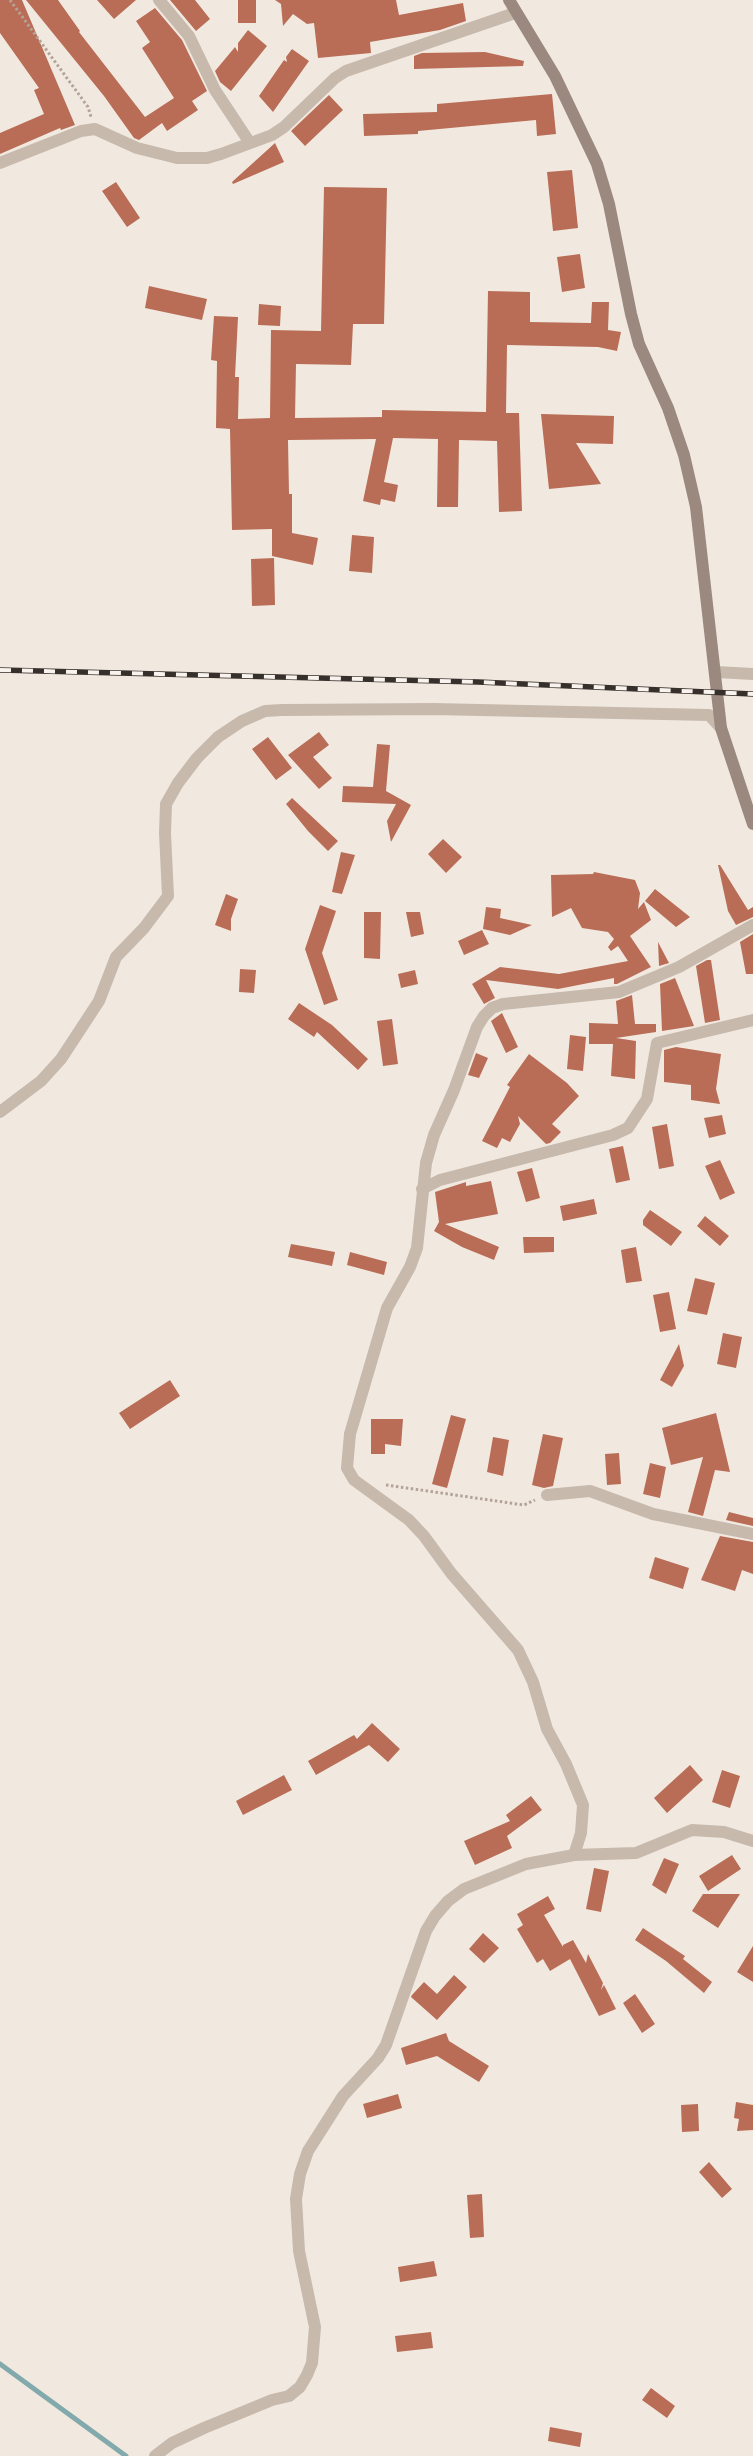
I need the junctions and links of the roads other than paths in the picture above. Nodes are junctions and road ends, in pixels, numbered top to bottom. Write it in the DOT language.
graph roads {
  1 [pos="159,0"];
  2 [pos="509,0"];
  3 [pos="515,13"];
  4 [pos="250,143"];
  5 [pos="0,163"];
  6 [pos="716,672"];
  7 [pos="753,674"];
  8 [pos="720,728"];
  9 [pos="753,824"];
  10 [pos="753,925"];
  11 [pos="753,1020"];
  12 [pos="0,1112"];
  13 [pos="422,1189"];
  14 [pos="547,1495"];
  15 [pos="753,1534"];
  16 [pos="753,1840"];
  17 [pos="574,1855"];
  18 [pos="155,2456"];
  1 -- 4 [label="street"];
  2 -- 3 [label="street"];
  3 -- 4 [label="street"];
  3 -- 6 [label="street"];
  4 -- 5 [label="street"];
  6 -- 7 [label="street"];
  6 -- 8 [label="street"];
  8 -- 9 [label="street"];
  8 -- 12 [label="street"];
  10 -- 13 [label="street"];
  11 -- 13 [label="street"];
  13 -- 17 [label="street"];
  14 -- 15 [label="street"];
  16 -- 17 [label="street"];
  17 -- 18 [label="street"];
}
